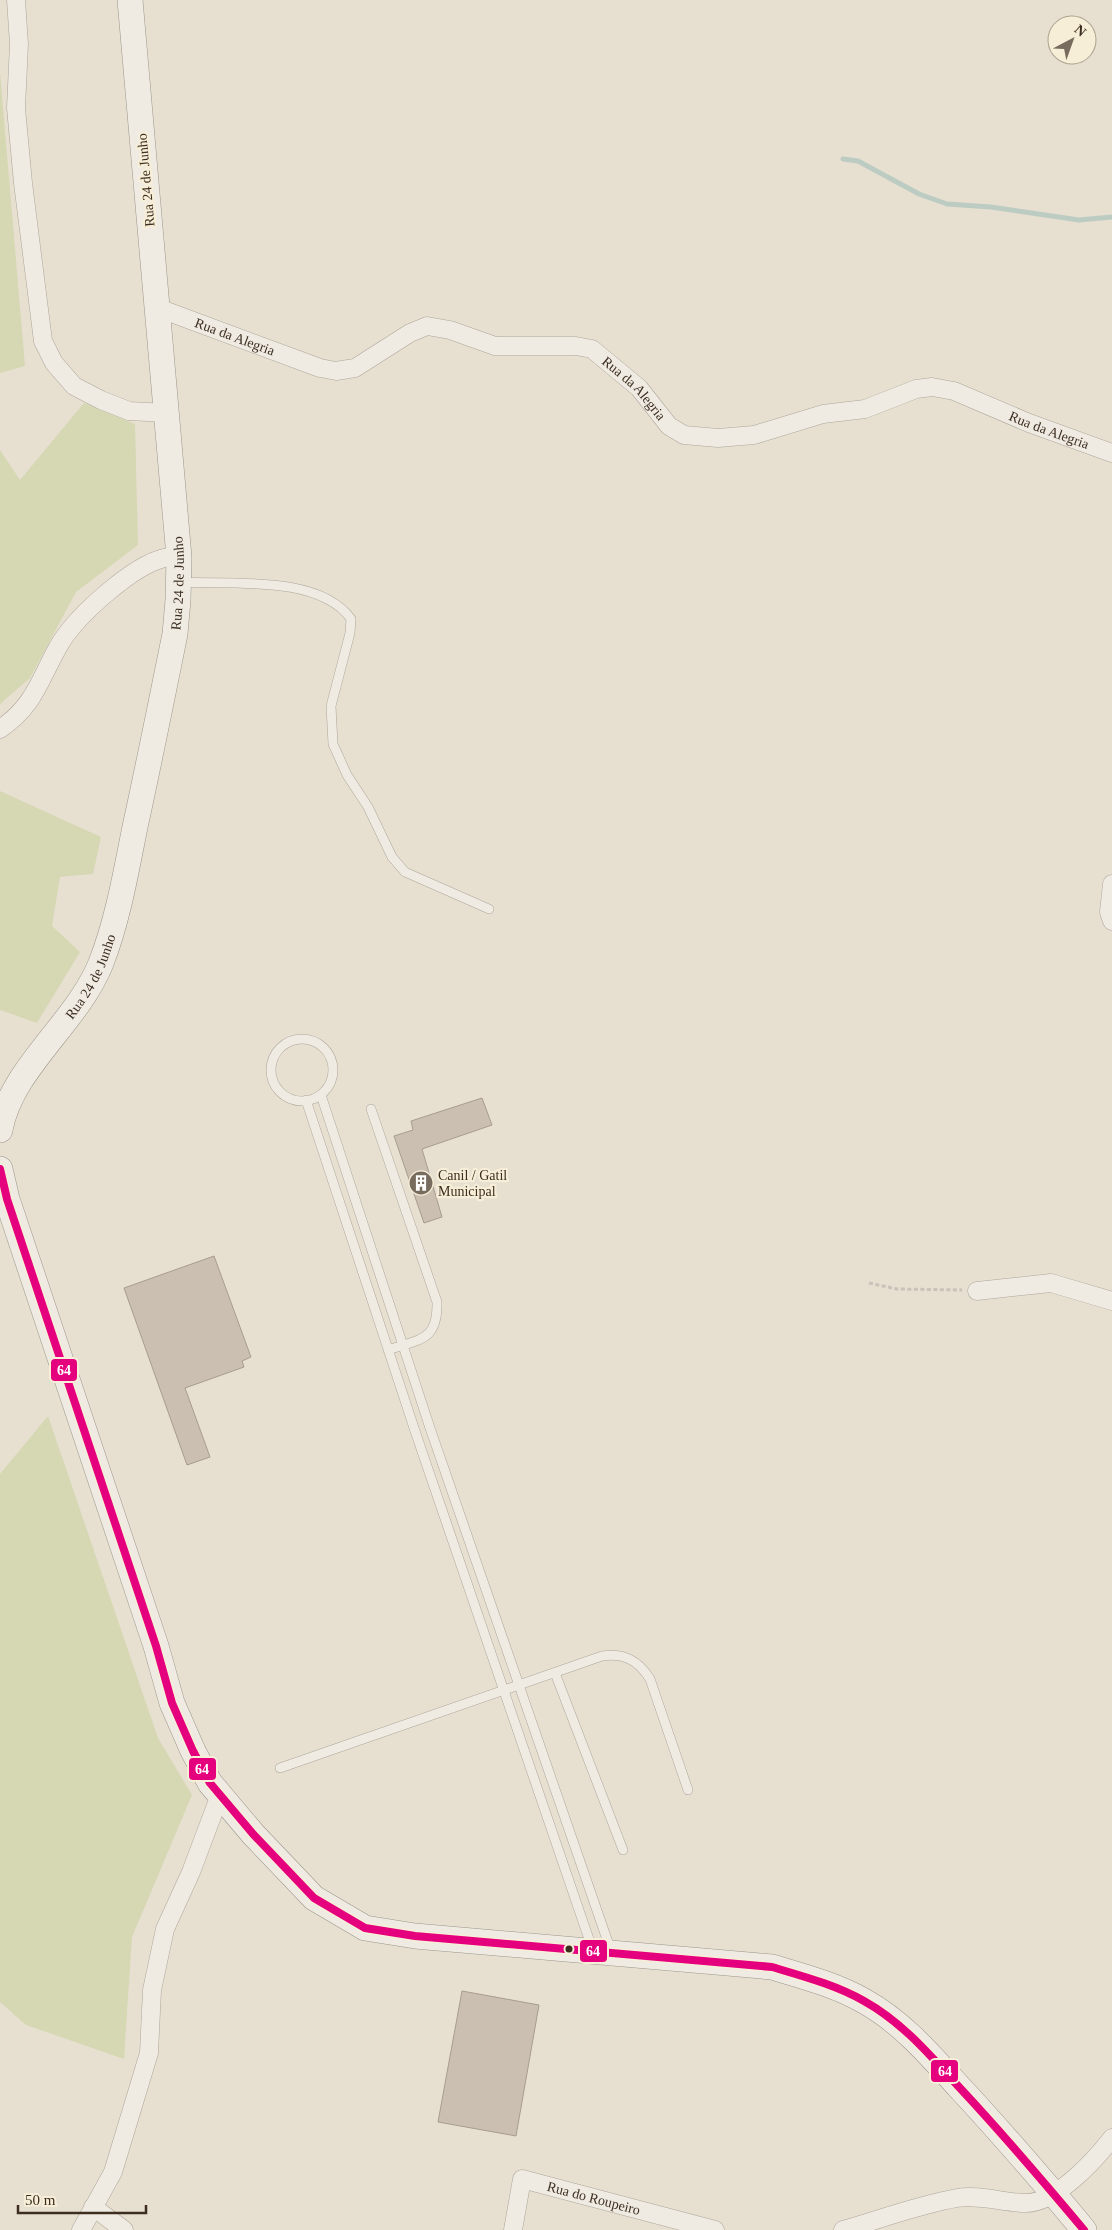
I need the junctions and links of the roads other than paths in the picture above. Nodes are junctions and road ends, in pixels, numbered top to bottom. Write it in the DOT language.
graph roads {
  1 [pos="16,0"];
  2 [pos="130,0"];
  3 [pos="158,308"];
  4 [pos="166,413"];
  5 [pos="1112,453"];
  6 [pos="179,556"];
  7 [pos="179,582"];
  8 [pos="0,729"];
  9 [pos="1112,884"];
  10 [pos="489,909"];
  11 [pos="1112,922"];
  12 [pos="321,1095"];
  13 [pos="306,1100"];
  14 [pos="371,1109"];
  15 [pos="0,1130"];
  16 [pos="0,1170"];
  17 [pos="977,1291"];
  18 [pos="1112,1301"];
  19 [pos="403,1345"];
  20 [pos="388,1350"];
  21 [pos="555,1673"];
  22 [pos="519,1687"];
  23 [pos="503,1692"];
  24 [pos="280,1768"];
  25 [pos="688,1790"];
  26 [pos="220,1795"];
  27 [pos="623,1850"];
  28 [pos="603,1952"];
  29 [pos="1112,2138"];
  30 [pos="1054,2195"];
  31 [pos="93,2207"];
  32 [pos="80,2230"];
  33 [pos="124,2230"];
  34 [pos="513,2230"];
  35 [pos="715,2230"];
  36 [pos="843,2230"];
  37 [pos="1084,2230"];
  1 -- 4 [label="street"];
  2 -- 3 [label="main road, Rua 24 de Junho"];
  3 -- 4 [label="main road, Rua 24 de Junho"];
  3 -- 5 [label="street, Rua da Alegria"];
  4 -- 6 [label="main road, Rua 24 de Junho"];
  6 -- 7 [label="main road, Rua 24 de Junho"];
  6 -- 8 [label="street"];
  7 -- 10 [label="lane"];
  7 -- 15 [label="main road, Rua 24 de Junho"];
  9 -- 11 [label="street"];
  12 -- 13 [label="lane"];
  12 -- 13 [label="lane"];
  12 -- 19 [label="lane"];
  13 -- 20 [label="lane"];
  14 -- 19 [label="lane"];
  16 -- 26 [label="main road"];
  17 -- 18 [label="street"];
  19 -- 20 [label="lane"];
  19 -- 22 [label="lane"];
  20 -- 23 [label="lane"];
  21 -- 22 [label="lane"];
  21 -- 25 [label="lane"];
  21 -- 27 [label="lane"];
  22 -- 23 [label="lane"];
  22 -- 28 [label="lane"];
  23 -- 24 [label="lane"];
  23 -- 28 [label="lane"];
  26 -- 28 [label="main road"];
  26 -- 31 [label="street"];
  28 -- 30 [label="main road"];
  29 -- 30 [label="street"];
  30 -- 36 [label="street"];
  30 -- 37 [label="main road"];
  31 -- 32 [label="street"];
  31 -- 33 [label="street"];
  34 -- 35 [label="street, Rua do Roupeiro"];
}
